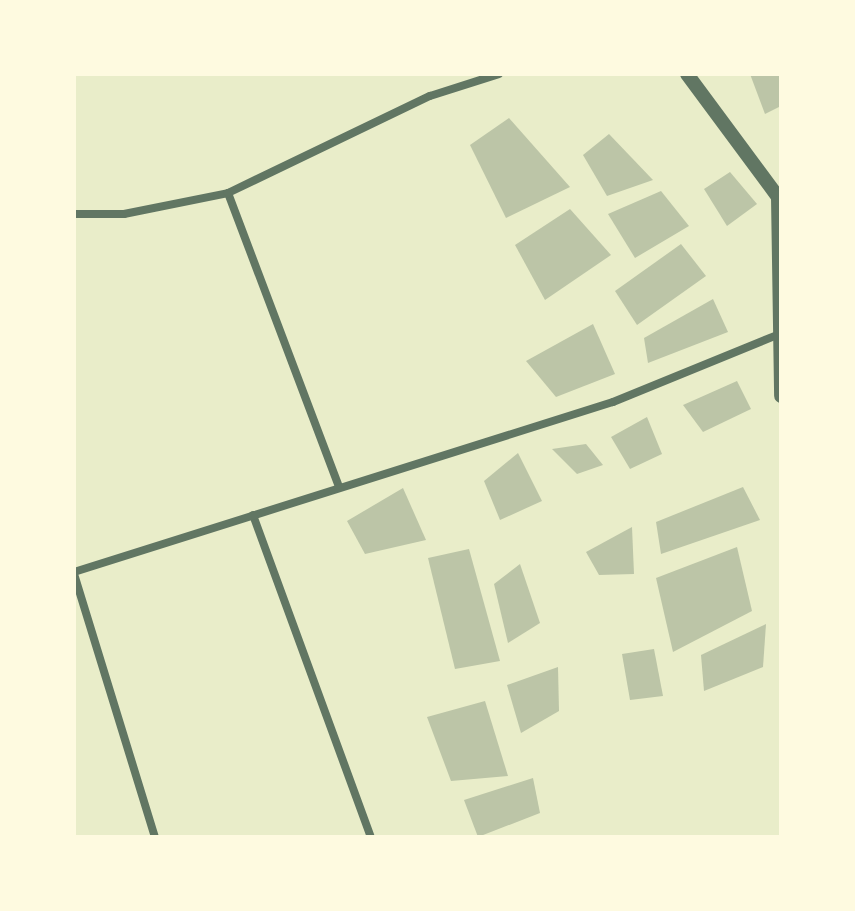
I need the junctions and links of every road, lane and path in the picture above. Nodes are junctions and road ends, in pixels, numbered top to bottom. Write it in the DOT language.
graph roads {
  1 [pos="499,74"];
  2 [pos="687,74"];
  3 [pos="228,193"];
  4 [pos="74,214"];
  5 [pos="777,335"];
  6 [pos="781,396"];
  7 [pos="339,487"];
  8 [pos="253,515"];
  9 [pos="74,573"];
  10 [pos="155,837"];
  11 [pos="371,837"];
  1 -- 3 [label="street"];
  2 -- 5 [label="street"];
  3 -- 4 [label="street"];
  3 -- 7 [label="street"];
  5 -- 6 [label="street"];
  5 -- 7 [label="street"];
  7 -- 8 [label="street"];
  8 -- 9 [label="street"];
  8 -- 11 [label="street"];
  9 -- 10 [label="street"];
}
